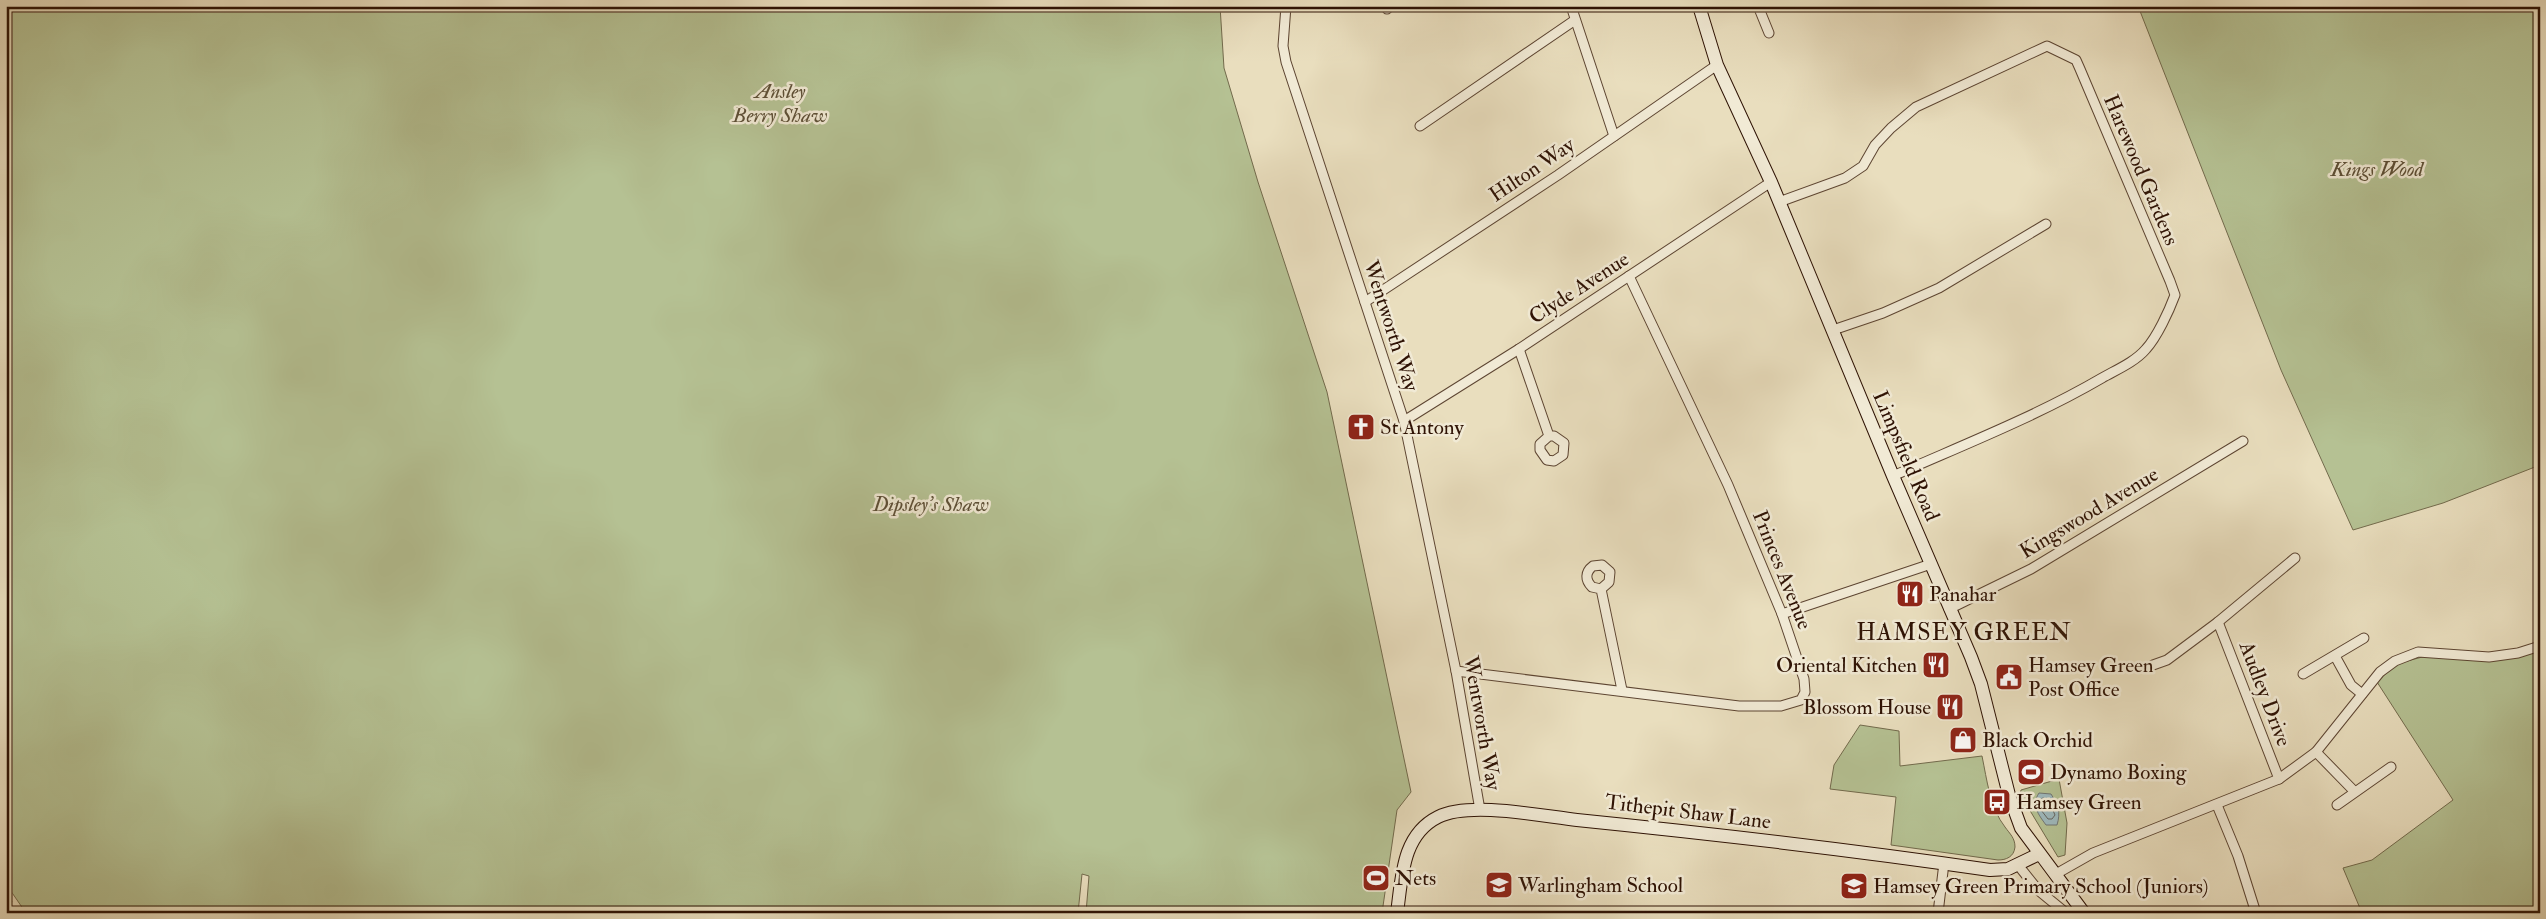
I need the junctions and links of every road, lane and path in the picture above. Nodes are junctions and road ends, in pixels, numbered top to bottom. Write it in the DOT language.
graph roads {
  1 [pos="1286,6"];
  2 [pos="1571,6"];
  3 [pos="1699,6"];
  4 [pos="1758,6"];
  5 [pos="1575,20"];
  6 [pos="1764,24"];
  7 [pos="1754,27"];
  8 [pos="1769,33"];
  9 [pos="1717,65"];
  10 [pos="1420,126"];
  11 [pos="1614,136"];
  12 [pos="1771,182"];
  13 [pos="1779,202"];
  14 [pos="2046,224"];
  15 [pos="1629,276"];
  16 [pos="1365,302"];
  17 [pos="1833,330"];
  18 [pos="1519,349"];
  19 [pos="1404,421"];
  20 [pos="1548,436"];
  21 [pos="2243,441"];
  22 [pos="1892,476"];
  23 [pos="2295,558"];
  24 [pos="1930,564"];
  25 [pos="1602,589"];
  26 [pos="1949,609"];
  27 [pos="1782,614"];
  28 [pos="2218,622"];
  29 [pos="2364,638"];
  30 [pos="2540,646"];
  31 [pos="2335,656"];
  32 [pos="2153,665"];
  33 [pos="1456,671"];
  34 [pos="2304,674"];
  35 [pos="1622,690"];
  36 [pos="2362,694"];
  37 [pos="2316,752"];
  38 [pos="2391,767"];
  39 [pos="2279,780"];
  40 [pos="2354,791"];
  41 [pos="2217,805"];
  42 [pos="2337,805"];
  43 [pos="1480,810"];
  44 [pos="2039,854"];
  45 [pos="1944,863"];
  46 [pos="2018,865"];
  47 [pos="2056,874"];
  48 [pos="1397,913"];
  49 [pos="1938,913"];
  50 [pos="2066,913"];
  51 [pos="2084,913"];
  52 [pos="2256,913"];
  1 -- 16 [label="street, Wentworth Way"];
  2 -- 5 [label="street"];
  3 -- 9 [label="main road, Limpsfield Road"];
  4 -- 6 [label="street"];
  5 -- 10 [label="street"];
  5 -- 11 [label="street"];
  6 -- 7 [label="street"];
  6 -- 8 [label="street"];
  9 -- 11 [label="street, Hilton Way"];
  9 -- 12 [label="main road, Limpsfield Road"];
  11 -- 16 [label="street, Hilton Way"];
  12 -- 13 [label="main road, Limpsfield Road"];
  12 -- 15 [label="street, Clyde Avenue"];
  13 -- 17 [label="main road, Limpsfield Road"];
  13 -- 22 [label="street, Harewood Gardens"];
  14 -- 17 [label="street"];
  15 -- 18 [label="street, Clyde Avenue"];
  15 -- 27 [label="street, Princes Avenue"];
  16 -- 19 [label="street, Wentworth Way"];
  17 -- 22 [label="main road, Limpsfield Road"];
  18 -- 19 [label="street, Clyde Avenue"];
  18 -- 20 [label="street"];
  19 -- 33 [label="street, Wentworth Way"];
  21 -- 26 [label="street, Kingswood Avenue"];
  22 -- 24 [label="main road, Limpsfield Road"];
  23 -- 28 [label="street, Audley Drive"];
  24 -- 26 [label="main road, Limpsfield Road"];
  24 -- 27 [label="street"];
  25 -- 35 [label="street"];
  26 -- 44 [label="main road, Limpsfield Road"];
  27 -- 35 [label="street, Princes Avenue"];
  28 -- 32 [label="street, Audley Drive"];
  28 -- 39 [label="street, Audley Drive"];
  29 -- 31 [label="street"];
  30 -- 36 [label="street"];
  31 -- 34 [label="street"];
  31 -- 36 [label="street"];
  33 -- 35 [label="street, Princes Avenue"];
  33 -- 43 [label="street, Wentworth Way"];
  36 -- 37 [label="street"];
  37 -- 39 [label="street"];
  37 -- 40 [label="street"];
  38 -- 40 [label="street"];
  39 -- 41 [label="street"];
  40 -- 42 [label="street"];
  41 -- 47 [label="street"];
  41 -- 52 [label="street"];
  43 -- 45 [label="main road, Tithepit Shaw Lane"];
  43 -- 48 [label="main road, Tithepit Shaw Lane"];
  44 -- 46 [label="main road, Tithepit Shaw Lane"];
  44 -- 47 [label="main road, Limpsfield Road"];
  45 -- 46 [label="main road, Tithepit Shaw Lane"];
  45 -- 49 [label="street"];
  46 -- 50 [label="street"];
  47 -- 51 [label="main road, Limpsfield Road"];
}
